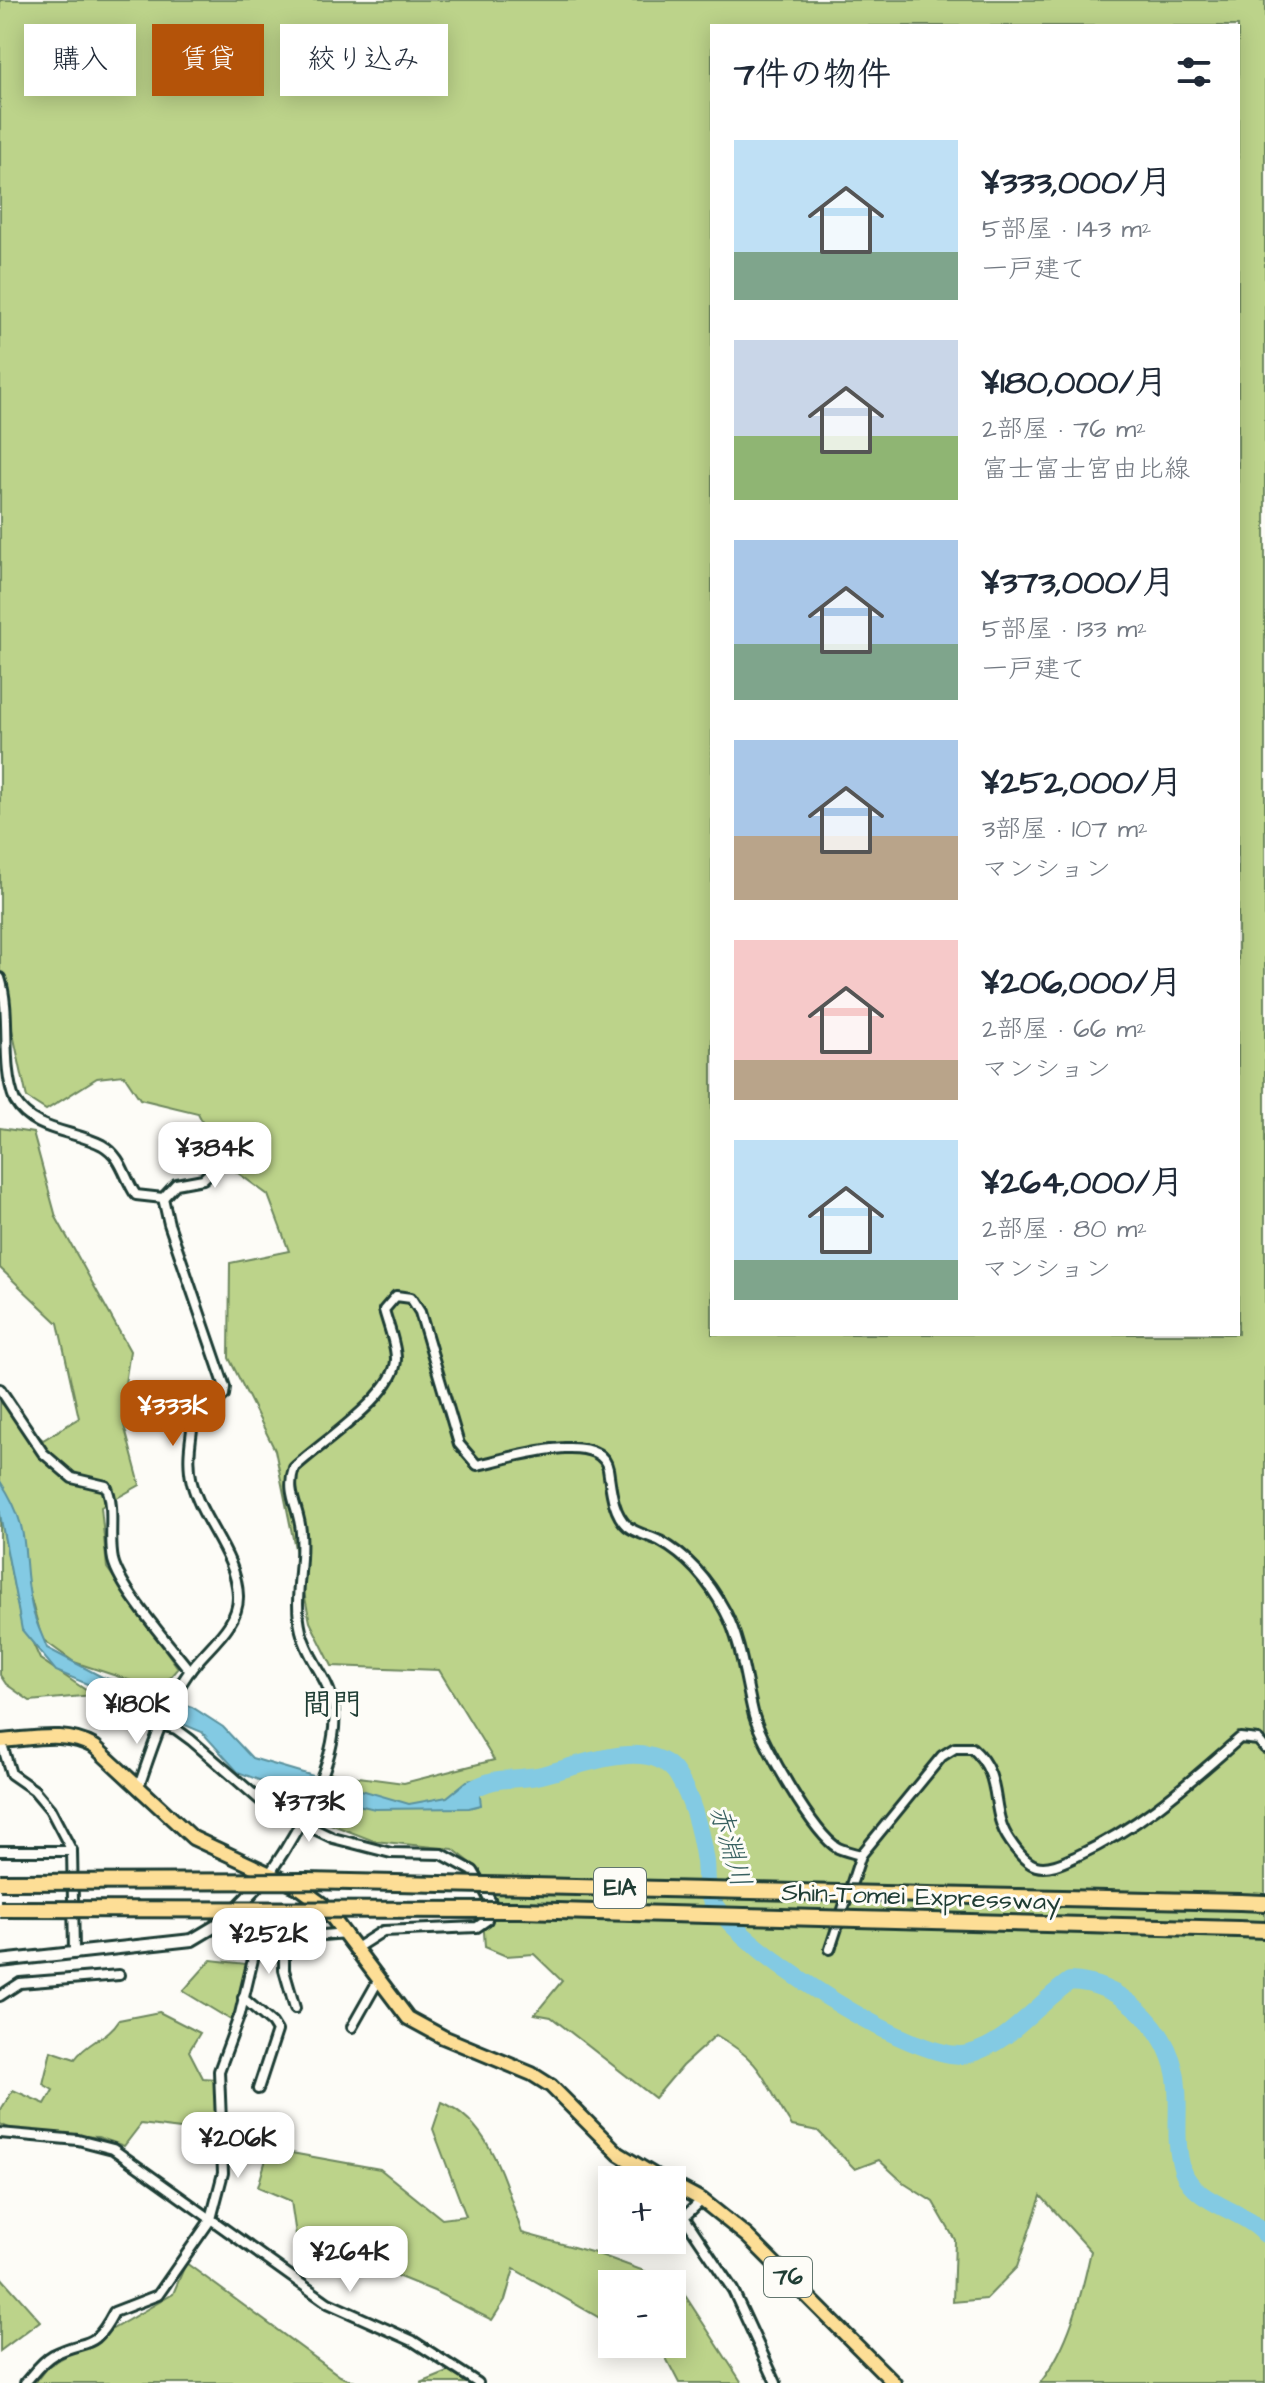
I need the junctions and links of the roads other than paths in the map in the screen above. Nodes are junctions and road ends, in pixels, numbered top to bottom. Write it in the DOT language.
graph roads {
  1 [pos="0,978"];
  2 [pos="238,1147"];
  3 [pos="163,1198"];
  4 [pos="0,1389"];
  5 [pos="190,1671"];
  6 [pos="164,1721"];
  7 [pos="0,1741"];
  8 [pos="1265,1748"];
  9 [pos="138,1789"];
  10 [pos="304,1824"];
  11 [pos="0,1851"];
  12 [pos="72,1851"];
  13 [pos="861,1855"];
  14 [pos="270,1873"];
  15 [pos="0,1882"];
  16 [pos="1265,1903"];
  17 [pos="0,1909"];
  18 [pos="1265,1930"];
  19 [pos="346,1933"];
  20 [pos="284,1938"];
  21 [pos="356,1948"];
  22 [pos="830,1949"];
  23 [pos="74,1950"];
  24 [pos="0,1961"];
  25 [pos="119,1975"];
  26 [pos="378,1981"];
  27 [pos="0,1996"];
  28 [pos="243,1998"];
  29 [pos="295,2008"];
  30 [pos="352,2027"];
  31 [pos="258,2089"];
  32 [pos="0,2133"];
  33 [pos="639,2166"];
  34 [pos="686,2191"];
  35 [pos="702,2200"];
  36 [pos="686,2215"];
  37 [pos="211,2219"];
  38 [pos="686,2220"];
  39 [pos="25,2383"];
  40 [pos="478,2383"];
  41 [pos="776,2383"];
  42 [pos="894,2383"];
  1 -- 3 [label="street"];
  2 -- 3 [label="street"];
  3 -- 5 [label="street"];
  4 -- 5 [label="street"];
  5 -- 6 [label="street"];
  6 -- 9 [label="street"];
  6 -- 10 [label="street"];
  7 -- 9 [label="main road"];
  7 -- 12 [label="street"];
  8 -- 13 [label="street"];
  9 -- 14 [label="main road"];
  10 -- 13 [label="street"];
  10 -- 14 [label="street"];
  10 -- 21 [label="street"];
  11 -- 12 [label="street"];
  12 -- 23 [label="street"];
  13 -- 22 [label="street"];
  14 -- 19 [label="main road"];
  14 -- 23 [label="street"];
  15 -- 16 [label="highway, Shin-Tomei Expressway / E1A, bridge"];
  17 -- 18 [label="highway, Shin-Tomei Expressway / E1A, bridge"];
  19 -- 20 [label="street"];
  19 -- 21 [label="main road"];
  20 -- 28 [label="street"];
  20 -- 29 [label="street"];
  21 -- 26 [label="main road"];
  23 -- 24 [label="street"];
  25 -- 27 [label="street"];
  26 -- 30 [label="street"];
  26 -- 33 [label="main road"];
  28 -- 31 [label="street"];
  28 -- 37 [label="street"];
  32 -- 37 [label="street"];
  34 -- 35 [label="main road, 76"];
  35 -- 36 [label="street"];
  35 -- 42 [label="main road, 76"];
  37 -- 39 [label="street"];
  37 -- 40 [label="street"];
  38 -- 41 [label="street"];
}
